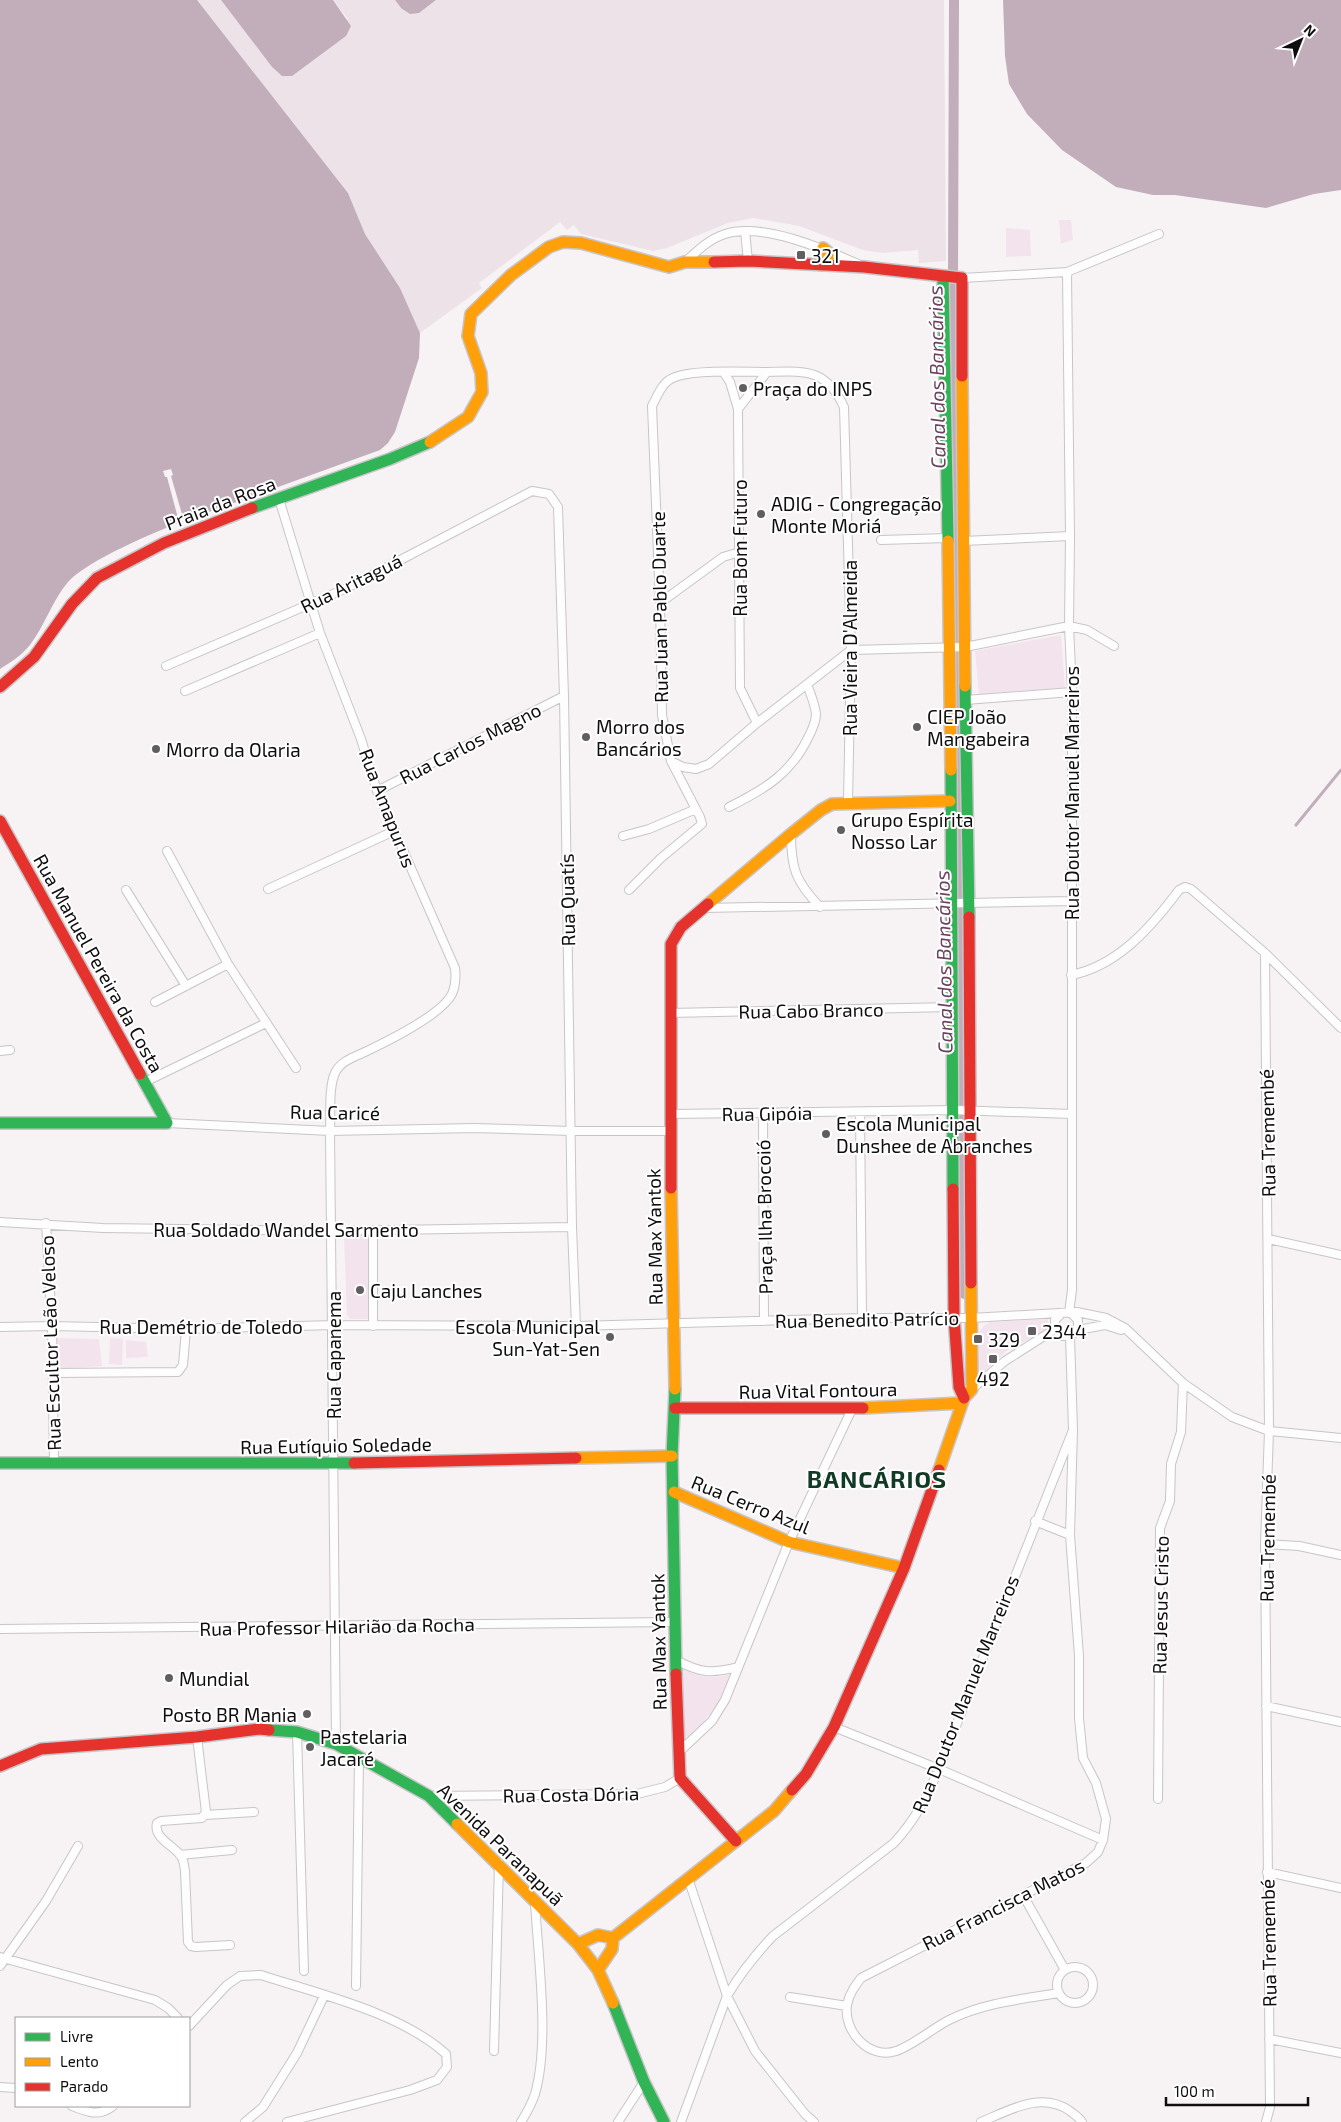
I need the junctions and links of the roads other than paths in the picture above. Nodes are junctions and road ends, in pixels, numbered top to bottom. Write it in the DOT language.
graph roads {
  1 [pos="745,231"];
  2 [pos="1159,234"];
  3 [pos="823,248"];
  4 [pos="748,261"];
  5 [pos="685,262"];
  6 [pos="821,265"];
  7 [pos="864,267"];
  8 [pos="1067,272"];
  9 [pos="944,277"];
  10 [pos="961,278"];
  11 [pos="767,372"];
  12 [pos="724,373"];
  13 [pos="738,409"];
  14 [pos="532,491"];
  15 [pos="279,499"];
  16 [pos="1070,536"];
  17 [pos="948,538"];
  18 [pos="881,540"];
  19 [pos="963,541"];
  20 [pos="740,552"];
  21 [pos="310,603"];
  22 [pos="660,603"];
  23 [pos="1069,626"];
  24 [pos="320,633"];
  25 [pos="1114,646"];
  26 [pos="964,647"];
  27 [pos="950,648"];
  28 [pos="851,650"];
  29 [pos="166,666"];
  30 [pos="807,684"];
  31 [pos="0,687"];
  32 [pos="185,691"];
  33 [pos="1072,692"];
  34 [pos="564,696"];
  35 [pos="965,700"];
  36 [pos="757,723"];
  37 [pos="671,761"];
  38 [pos="377,791"];
  39 [pos="950,801"];
  40 [pos="848,802"];
  41 [pos="729,806"];
  42 [pos="696,809"];
  43 [pos="0,822"];
  44 [pos="394,831"];
  45 [pos="791,834"];
  46 [pos="623,836"];
  47 [pos="167,851"];
  48 [pos="268,889"];
  49 [pos="126,890"];
  50 [pos="629,890"];
  51 [pos="1071,901"];
  52 [pos="960,904"];
  53 [pos="820,907"];
  54 [pos="705,908"];
  55 [pos="1265,953"];
  56 [pos="228,964"];
  57 [pos="1072,975"];
  58 [pos="186,986"];
  59 [pos="156,1002"];
  60 [pos="952,1006"];
  61 [pos="670,1013"];
  62 [pos="266,1023"];
  63 [pos="1341,1028"];
  64 [pos="10,1050"];
  65 [pos="0,1051"];
  66 [pos="345,1062"];
  67 [pos="296,1068"];
  68 [pos="145,1082"];
  69 [pos="954,1110"];
  70 [pos="970,1110"];
  71 [pos="763,1112"];
  72 [pos="860,1112"];
  73 [pos="671,1114"];
  74 [pos="1072,1114"];
  75 [pos="167,1122"];
  76 [pos="0,1123"];
  77 [pos="330,1131"];
  78 [pos="570,1131"];
  79 [pos="670,1131"];
  80 [pos="0,1222"];
  81 [pos="46,1223"];
  82 [pos="572,1227"];
  83 [pos="373,1230"];
  84 [pos="332,1231"];
  85 [pos="1268,1240"];
  86 [pos="1341,1255"];
  87 [pos="1068,1313"];
  88 [pos="954,1317"];
  89 [pos="862,1318"];
  90 [pos="971,1318"];
  91 [pos="764,1321"];
  92 [pos="672,1323"];
  93 [pos="333,1325"];
  94 [pos="52,1326"];
  95 [pos="373,1326"];
  96 [pos="576,1326"];
  97 [pos="0,1327"];
  98 [pos="186,1329"];
  99 [pos="1055,1329"];
  100 [pos="1078,1330"];
  101 [pos="1132,1335"];
  102 [pos="1070,1336"];
  103 [pos="53,1373"];
  104 [pos="1184,1383"];
  105 [pos="964,1394"];
  106 [pos="674,1408"];
  107 [pos="852,1409"];
  108 [pos="1073,1430"];
  109 [pos="1268,1431"];
  110 [pos="1341,1438"];
  111 [pos="672,1456"];
  112 [pos="0,1463"];
  113 [pos="54,1463"];
  114 [pos="333,1463"];
  115 [pos="674,1492"];
  116 [pos="1035,1521"];
  117 [pos="1070,1535"];
  118 [pos="789,1542"];
  119 [pos="1265,1544"];
  120 [pos="1341,1555"];
  121 [pos="904,1568"];
  122 [pos="674,1622"];
  123 [pos="335,1626"];
  124 [pos="0,1629"];
  125 [pos="676,1660"];
  126 [pos="738,1667"];
  127 [pos="1266,1706"];
  128 [pos="1341,1722"];
  129 [pos="834,1727"];
  130 [pos="297,1732"];
  131 [pos="197,1736"];
  132 [pos="336,1744"];
  133 [pos="678,1753"];
  134 [pos="359,1756"];
  135 [pos="0,1766"];
  136 [pos="939,1768"];
  137 [pos="680,1778"];
  138 [pos="429,1796"];
  139 [pos="1158,1799"];
  140 [pos="254,1812"];
  141 [pos="205,1815"];
  142 [pos="1104,1840"];
  143 [pos="736,1841"];
  144 [pos="78,1846"];
  145 [pos="232,1850"];
  146 [pos="180,1855"];
  147 [pos="499,1863"];
  148 [pos="1267,1872"];
  149 [pos="688,1878"];
  150 [pos="1341,1888"];
  151 [pos="1023,1895"];
  152 [pos="534,1902"];
  153 [pos="612,1938"];
  154 [pos="578,1944"];
  155 [pos="230,1945"];
  156 [pos="3,1958"];
  157 [pos="0,1966"];
  158 [pos="598,1970"];
  159 [pos="1065,1970"];
  160 [pos="304,1971"];
  161 [pos="356,1986"];
  162 [pos="1059,1993"];
  163 [pos="324,1996"];
  164 [pos="727,1996"];
  165 [pos="790,1997"];
  166 [pos="846,2006"];
  167 [pos="177,2017"];
  168 [pos="190,2025"];
  169 [pos="1270,2039"];
  170 [pos="494,2051"];
  171 [pos="1341,2054"];
  172 [pos="644,2082"];
  173 [pos="0,2087"];
  174 [pos="15,2088"];
  175 [pos="75,2107"];
  176 [pos="111,2107"];
  177 [pos="662,2121"];
  178 [pos="245,2122"];
  179 [pos="287,2122"];
  180 [pos="521,2122"];
  181 [pos="618,2122"];
  182 [pos="681,2122"];
  183 [pos="814,2122"];
  184 [pos="981,2122"];
  185 [pos="1082,2122"];
  186 [pos="1266,2122"];
  1 -- 3 [label="street"];
  1 -- 4 [label="street"];
  1 -- 5 [label="street"];
  2 -- 8 [label="street"];
  3 -- 6 [label="street"];
  3 -- 7 [label="street"];
  4 -- 5 [label="street"];
  4 -- 6 [label="street"];
  5 -- 15 [label="street, Praia da Rosa"];
  6 -- 7 [label="street"];
  7 -- 9 [label="street"];
  8 -- 10 [label="street"];
  8 -- 16 [label="street, Rua Doutor Manuel Marreiros"];
  9 -- 10 [label="street"];
  9 -- 17 [label="street"];
  10 -- 19 [label="street"];
  11 -- 12 [label="street, Rua Vieira D'Almeida"];
  11 -- 13 [label="street"];
  11 -- 28 [label="street, Rua Vieira D'Almeida"];
  12 -- 13 [label="street, Rua Bom Futuro"];
  12 -- 22 [label="street, Rua Juan Pablo Duarte"];
  13 -- 20 [label="street, Rua Bom Futuro"];
  14 -- 21 [label="street, Rua Aritaguá"];
  14 -- 34 [label="street, Rua Quatís"];
  15 -- 21 [label="street, Rua Amapurus"];
  15 -- 31 [label="street, Praia da Rosa"];
  16 -- 19 [label="street"];
  16 -- 23 [label="street, Rua Doutor Manuel Marreiros"];
  17 -- 18 [label="street"];
  17 -- 27 [label="street"];
  19 -- 26 [label="street"];
  20 -- 22 [label="street"];
  20 -- 36 [label="street, Rua Bom Futuro"];
  21 -- 24 [label="street, Rua Amapurus"];
  21 -- 29 [label="street, Rua Aritaguá"];
  22 -- 37 [label="street, Rua Juan Pablo Duarte"];
  23 -- 25 [label="street"];
  23 -- 26 [label="street"];
  23 -- 33 [label="street, Rua Doutor Manuel Marreiros"];
  24 -- 32 [label="street"];
  24 -- 38 [label="street, Rua Amapurus"];
  26 -- 27 [label="street"];
  26 -- 35 [label="street"];
  27 -- 28 [label="street"];
  27 -- 39 [label="street"];
  28 -- 30 [label="street"];
  28 -- 40 [label="street, Rua Vieira D'Almeida"];
  30 -- 36 [label="street"];
  30 -- 41 [label="street"];
  33 -- 35 [label="street"];
  33 -- 51 [label="street, Rua Doutor Manuel Marreiros"];
  34 -- 38 [label="street, Rua Carlos Magno"];
  34 -- 78 [label="street, Rua Quatís"];
  35 -- 52 [label="street"];
  36 -- 37 [label="street"];
  37 -- 42 [label="street, Rua Juan Pablo Duarte"];
  38 -- 44 [label="street, Rua Amapurus"];
  39 -- 40 [label="street, Rua Max Yantok"];
  39 -- 52 [label="street"];
  40 -- 45 [label="street, Rua Max Yantok"];
  42 -- 46 [label="street"];
  42 -- 50 [label="street, Rua Juan Pablo Duarte"];
  43 -- 68 [label="street, Rua Manuel Pereira da Costa"];
  44 -- 48 [label="street"];
  44 -- 66 [label="street, Rua Amapurus"];
  45 -- 53 [label="street"];
  45 -- 54 [label="street, Rua Max Yantok"];
  47 -- 56 [label="street"];
  49 -- 58 [label="street"];
  51 -- 52 [label="street"];
  51 -- 57 [label="street, Rua Doutor Manuel Marreiros"];
  52 -- 53 [label="street"];
  52 -- 60 [label="street"];
  52 -- 70 [label="street"];
  53 -- 54 [label="street"];
  54 -- 61 [label="street, Rua Max Yantok"];
  55 -- 57 [label="street"];
  55 -- 63 [label="street"];
  55 -- 85 [label="street, Rua Tremembé"];
  56 -- 58 [label="street"];
  56 -- 62 [label="street"];
  57 -- 74 [label="street, Rua Doutor Manuel Marreiros"];
  58 -- 59 [label="street"];
  60 -- 61 [label="street, Rua Cabo Branco"];
  60 -- 69 [label="street"];
  61 -- 73 [label="street, Rua Max Yantok"];
  62 -- 67 [label="street"];
  62 -- 68 [label="street"];
  64 -- 65 [label="street"];
  66 -- 77 [label="street, Rua Capanema"];
  68 -- 75 [label="street, Rua Manuel Pereira da Costa"];
  69 -- 70 [label="street, Rua Gipóia"];
  69 -- 72 [label="street, Rua Gipóia"];
  69 -- 88 [label="street"];
  70 -- 74 [label="street, Rua Gipóia"];
  70 -- 90 [label="street"];
  71 -- 72 [label="street, Rua Gipóia"];
  71 -- 73 [label="street, Rua Gipóia"];
  71 -- 91 [label="street, Praça Ilha Brocoió"];
  72 -- 89 [label="street"];
  73 -- 79 [label="street, Rua Max Yantok"];
  74 -- 87 [label="street, Rua Doutor Manuel Marreiros"];
  75 -- 76 [label="street, Rua Caricé"];
  75 -- 77 [label="street, Rua Caricé"];
  77 -- 78 [label="street, Rua Caricé"];
  77 -- 84 [label="street, Rua Capanema"];
  78 -- 79 [label="street, Rua Caricé"];
  78 -- 82 [label="street, Rua Quatís"];
  79 -- 92 [label="street, Rua Max Yantok"];
  80 -- 81 [label="street, Rua Soldado Wandel Sarmento"];
  81 -- 84 [label="street, Rua Soldado Wandel Sarmento"];
  81 -- 94 [label="street, Rua Escultor Leão Veloso"];
  82 -- 83 [label="street, Rua Soldado Wandel Sarmento"];
  82 -- 96 [label="street, Rua Quatís"];
  83 -- 84 [label="street, Rua Soldado Wandel Sarmento"];
  83 -- 95 [label="street"];
  84 -- 93 [label="street, Rua Capanema"];
  85 -- 86 [label="street"];
  85 -- 109 [label="street, Rua Tremembé"];
  87 -- 90 [label="street, Rua Benedito Patrício"];
  87 -- 99 [label="street"];
  87 -- 100 [label="street"];
  87 -- 101 [label="street, Rua Benedito Patrício"];
  88 -- 89 [label="street, Rua Benedito Patrício"];
  88 -- 90 [label="street, Rua Benedito Patrício"];
  88 -- 105 [label="street"];
  89 -- 91 [label="street, Rua Benedito Patrício"];
  90 -- 105 [label="street"];
  91 -- 92 [label="street, Rua Benedito Patrício"];
  92 -- 96 [label="street, Rua Demétrio de Toledo"];
  92 -- 106 [label="street, Rua Max Yantok"];
  93 -- 95 [label="street, Rua Demétrio de Toledo"];
  93 -- 98 [label="street, Rua Demétrio de Toledo"];
  93 -- 114 [label="street, Rua Capanema"];
  94 -- 97 [label="street, Rua Demétrio de Toledo"];
  94 -- 98 [label="street, Rua Demétrio de Toledo"];
  94 -- 103 [label="street, Rua Escultor Leão Veloso"];
  95 -- 96 [label="street, Rua Demétrio de Toledo"];
  98 -- 103 [label="street"];
  99 -- 102 [label="street"];
  99 -- 105 [label="street"];
  100 -- 101 [label="street"];
  100 -- 102 [label="street"];
  101 -- 104 [label="street"];
  102 -- 108 [label="street, Rua Doutor Manuel Marreiros"];
  103 -- 113 [label="street, Rua Escultor Leão Veloso"];
  104 -- 109 [label="street"];
  104 -- 139 [label="street, Rua Jesus Cristo"];
  105 -- 107 [label="street, Rua Vital Fontoura"];
  105 -- 121 [label="street"];
  106 -- 107 [label="street, Rua Vital Fontoura"];
  106 -- 111 [label="street, Rua Max Yantok"];
  107 -- 118 [label="street"];
  108 -- 116 [label="street, Rua Doutor Manuel Marreiros"];
  108 -- 117 [label="street"];
  109 -- 110 [label="street"];
  109 -- 119 [label="street, Rua Tremembé"];
  111 -- 114 [label="street, Rua Eutíquio Soledade"];
  111 -- 115 [label="street, Rua Max Yantok"];
  112 -- 113 [label="street, Rua Eutíquio Soledade"];
  113 -- 114 [label="street, Rua Eutíquio Soledade"];
  114 -- 123 [label="street, Rua Capanema"];
  115 -- 118 [label="street, Rua Cerro Azul"];
  115 -- 122 [label="street, Rua Max Yantok"];
  116 -- 117 [label="street"];
  116 -- 136 [label="street, Rua Doutor Manuel Marreiros"];
  117 -- 142 [label="street"];
  118 -- 121 [label="street, Rua Cerro Azul"];
  118 -- 126 [label="street"];
  119 -- 120 [label="street"];
  119 -- 127 [label="street, Rua Tremembé"];
  121 -- 129 [label="street"];
  122 -- 123 [label="street, Rua Professor Hilarião da Rocha"];
  122 -- 125 [label="street, Rua Max Yantok"];
  123 -- 124 [label="street, Rua Professor Hilarião da Rocha"];
  123 -- 132 [label="street, Rua Capanema"];
  125 -- 126 [label="street"];
  125 -- 133 [label="street, Rua Max Yantok"];
  126 -- 133 [label="street"];
  127 -- 128 [label="street"];
  127 -- 148 [label="street, Rua Tremembé"];
  129 -- 136 [label="street"];
  129 -- 143 [label="street"];
  130 -- 131 [label="street, Avenida Paranapuã"];
  130 -- 132 [label="street, Avenida Paranapuã"];
  130 -- 160 [label="street"];
  131 -- 135 [label="street, Avenida Paranapuã"];
  131 -- 141 [label="street"];
  132 -- 134 [label="street, Avenida Paranapuã"];
  133 -- 137 [label="street, Rua Max Yantok"];
  134 -- 138 [label="street, Avenida Paranapuã"];
  134 -- 161 [label="street"];
  136 -- 142 [label="street"];
  136 -- 164 [label="street, Rua Doutor Manuel Marreiros"];
  137 -- 138 [label="street, Rua Costa Dória"];
  137 -- 143 [label="street"];
  138 -- 147 [label="street, Avenida Paranapuã"];
  140 -- 141 [label="street"];
  141 -- 146 [label="street"];
  142 -- 151 [label="street, Rua Francisca Matos"];
  143 -- 149 [label="street"];
  144 -- 156 [label="street"];
  145 -- 146 [label="street"];
  146 -- 155 [label="street"];
  147 -- 152 [label="street, Avenida Paranapuã"];
  147 -- 170 [label="street"];
  148 -- 150 [label="street"];
  148 -- 169 [label="street, Rua Tremembé"];
  149 -- 153 [label="street"];
  149 -- 164 [label="street"];
  151 -- 159 [label="street"];
  151 -- 166 [label="street, Rua Francisca Matos"];
  152 -- 154 [label="street, Avenida Paranapuã"];
  152 -- 180 [label="street"];
  153 -- 154 [label="street"];
  153 -- 158 [label="street"];
  154 -- 158 [label="street, Avenida Paranapuã"];
  156 -- 157 [label="street"];
  156 -- 167 [label="street"];
  158 -- 172 [label="street, Avenida Paranapuã"];
  159 -- 162 [label="street"];
  159 -- 162 [label="street"];
  162 -- 166 [label="street"];
  163 -- 168 [label="street"];
  163 -- 178 [label="street"];
  163 -- 179 [label="street"];
  164 -- 182 [label="street, Rua Doutor Manuel Marreiros"];
  164 -- 183 [label="street"];
  165 -- 166 [label="street"];
  169 -- 171 [label="street"];
  169 -- 186 [label="street, Rua Tremembé"];
  172 -- 177 [label="street, Avenida Paranapuã"];
  172 -- 181 [label="street"];
  173 -- 174 [label="street"];
  175 -- 176 [label="street"];
  184 -- 185 [label="street"];
}
